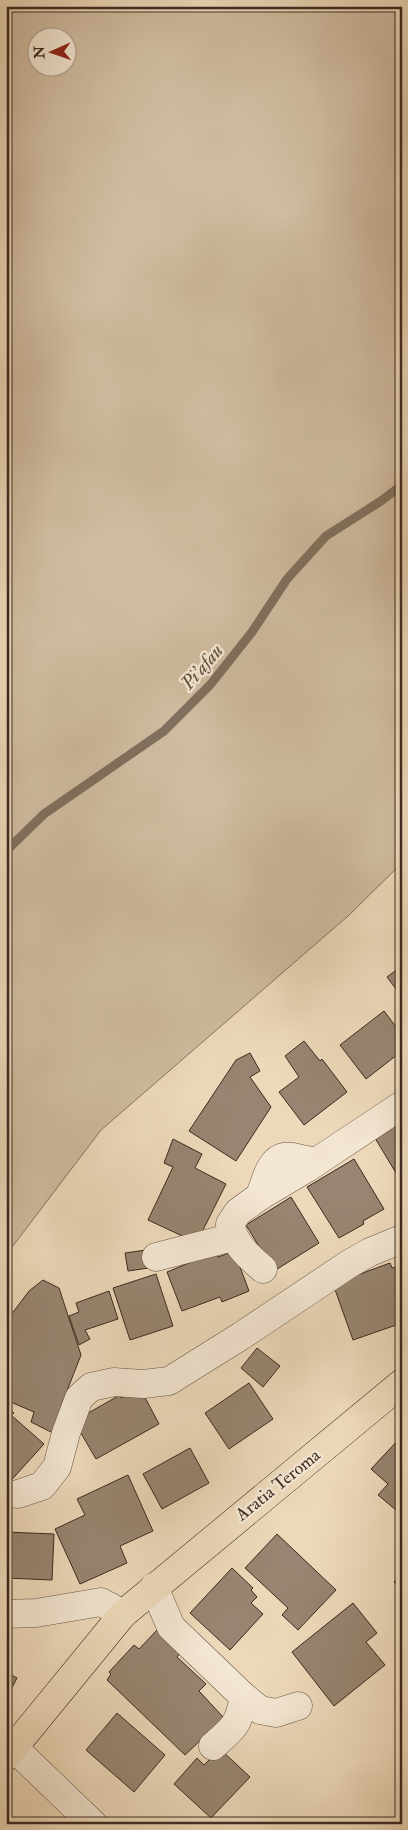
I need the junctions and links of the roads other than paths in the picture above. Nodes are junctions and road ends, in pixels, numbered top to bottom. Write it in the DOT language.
graph roads {
  1 [pos="402,1105"];
  2 [pos="233,1237"];
  3 [pos="402,1239"];
  4 [pos="156,1257"];
  5 [pos="263,1269"];
  6 [pos="402,1383"];
  7 [pos="18,1494"];
  8 [pos="154,1587"];
  9 [pos="6,1614"];
  10 [pos="123,1614"];
  11 [pos="244,1697"];
  12 [pos="298,1706"];
  13 [pos="213,1746"];
  14 [pos="10,1753"];
  15 [pos="93,1824"];
  1 -- 2 [label="street"];
  2 -- 4 [label="street"];
  2 -- 5 [label="street"];
  3 -- 7 [label="street"];
  6 -- 8 [label="main road, Aratia Teroma"];
  8 -- 10 [label="main road, Aratia Teroma"];
  8 -- 11 [label="street"];
  9 -- 10 [label="street"];
  10 -- 14 [label="main road, Aratia Teroma"];
  11 -- 12 [label="street"];
  11 -- 13 [label="street"];
  14 -- 15 [label="street, Aratia Teroma"];
}
